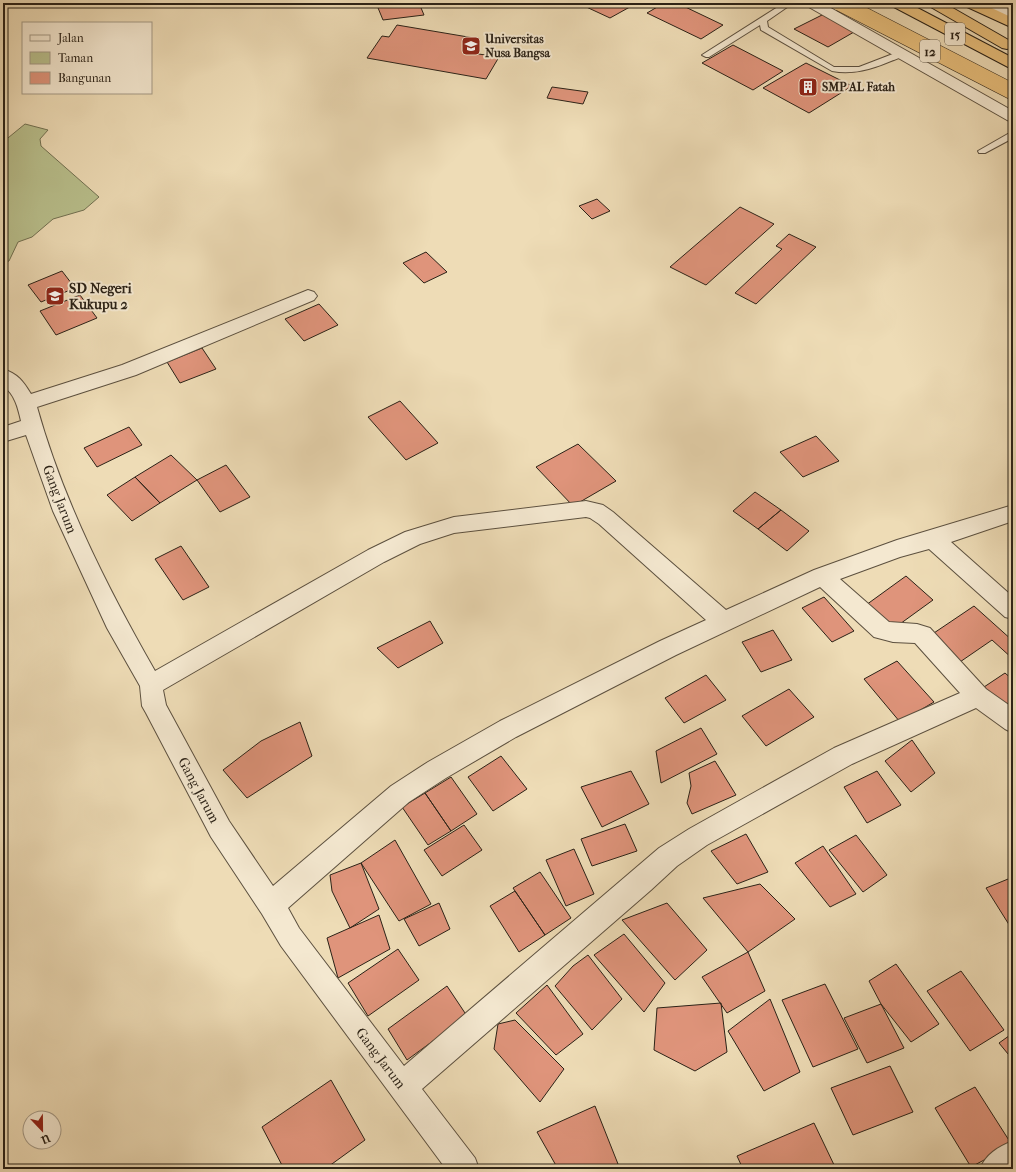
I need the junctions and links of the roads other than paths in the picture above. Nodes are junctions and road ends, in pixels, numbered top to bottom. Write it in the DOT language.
graph roads {
  1 [pos="789,3"];
  2 [pos="812,3"];
  3 [pos="840,3"];
  4 [pos="847,3"];
  5 [pos="897,3"];
  6 [pos="934,3"];
  7 [pos="945,3"];
  8 [pos="970,3"];
  9 [pos="989,3"];
  10 [pos="1013,16"];
  11 [pos="763,20"];
  12 [pos="1013,24"];
  13 [pos="1013,39"];
  14 [pos="1013,48"];
  15 [pos="901,54"];
  16 [pos="706,55"];
  17 [pos="1013,64"];
  18 [pos="1013,92"];
  19 [pos="1013,99"];
  20 [pos="1013,117"];
  21 [pos="1013,134"];
  22 [pos="982,152"];
  23 [pos="308,296"];
  24 [pos="3,376"];
  25 [pos="26,403"];
  26 [pos="32,425"];
  27 [pos="3,435"];
  28 [pos="1013,513"];
  29 [pos="933,539"];
  30 [pos="822,576"];
  31 [pos="1013,610"];
  32 [pos="724,622"];
  33 [pos="151,685"];
  34 [pos="978,696"];
  35 [pos="1013,722"];
  36 [pos="271,905"];
  37 [pos="403,1086"];
  38 [pos="1013,1156"];
  39 [pos="464,1169"];
  40 [pos="994,1169"];
  1 -- 11 [label="lane"];
  2 -- 15 [label="street"];
  3 -- 18 [label="highway, bridge"];
  4 -- 19 [label="highway, 12"];
  5 -- 17 [label="highway, 15"];
  6 -- 14 [label="highway"];
  7 -- 13 [label="highway, 15"];
  8 -- 12 [label="highway"];
  9 -- 10 [label="street"];
  11 -- 15 [label="lane"];
  11 -- 16 [label="lane"];
  15 -- 20 [label="street"];
  21 -- 22 [label="lane"];
  23 -- 25 [label="street"];
  24 -- 25 [label="street, Gang Jarum"];
  25 -- 26 [label="street, Gang Jarum"];
  26 -- 27 [label="street"];
  26 -- 33 [label="street, Gang Jarum"];
  28 -- 29 [label="street"];
  29 -- 30 [label="street"];
  29 -- 31 [label="street"];
  30 -- 32 [label="street"];
  30 -- 34 [label="street"];
  32 -- 33 [label="street"];
  32 -- 36 [label="street"];
  33 -- 36 [label="street, Gang Jarum"];
  34 -- 35 [label="street"];
  34 -- 37 [label="street"];
  36 -- 37 [label="street, Gang Jarum"];
  37 -- 39 [label="street, Gang Jarum"];
  38 -- 40 [label="street"];
}
